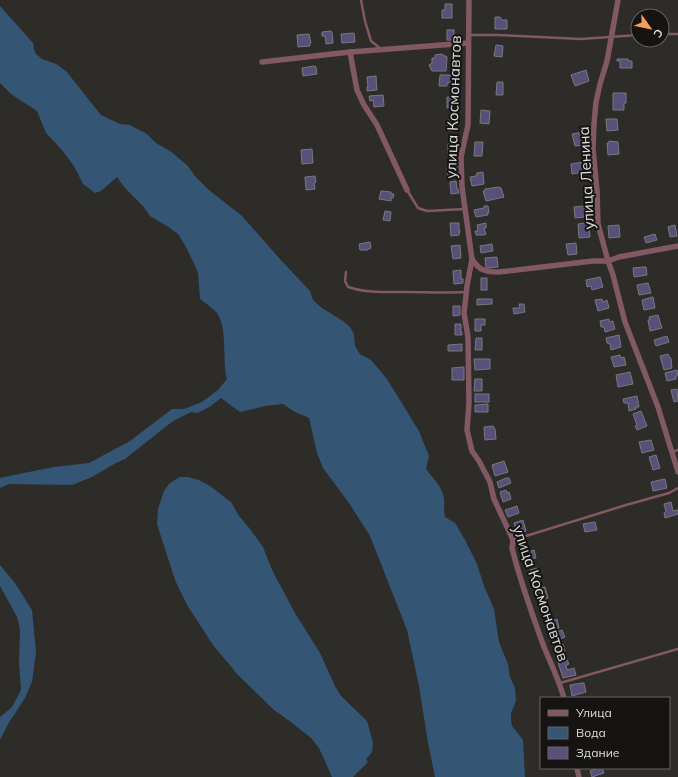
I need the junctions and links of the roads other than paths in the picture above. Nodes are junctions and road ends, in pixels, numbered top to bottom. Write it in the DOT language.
graph roads {
  1 [pos="361,0"];
  2 [pos="469,0"];
  3 [pos="618,0"];
  4 [pos="468,35"];
  5 [pos="630,36"];
  6 [pos="612,37"];
  7 [pos="468,43"];
  8 [pos="381,49"];
  9 [pos="350,52"];
  10 [pos="262,62"];
  11 [pos="407,190"];
  12 [pos="465,209"];
  13 [pos="678,246"];
  14 [pos="472,259"];
  15 [pos="608,261"];
  16 [pos="346,272"];
  17 [pos="466,292"];
  18 [pos="675,451"];
  19 [pos="678,472"];
  20 [pos="678,488"];
  21 [pos="513,540"];
  22 [pos="678,649"];
  23 [pos="560,683"];
  24 [pos="564,697"];
  1 -- 8 [label="lane"];
  2 -- 4 [label="street, улица Космонавтов"];
  3 -- 6 [label="street, улица Ленина"];
  4 -- 6 [label="lane"];
  4 -- 7 [label="street, улица Космонавтов"];
  5 -- 6 [label="lane"];
  6 -- 15 [label="street, улица Ленина"];
  7 -- 8 [label="street"];
  7 -- 12 [label="street, улица Космонавтов"];
  8 -- 9 [label="street"];
  9 -- 10 [label="street"];
  9 -- 11 [label="street"];
  11 -- 12 [label="lane"];
  12 -- 14 [label="street, улица Космонавтов"];
  13 -- 15 [label="street"];
  14 -- 15 [label="street"];
  14 -- 17 [label="street, улица Космонавтов"];
  15 -- 18 [label="street, улица Ленина"];
  16 -- 17 [label="lane"];
  17 -- 21 [label="street, улица Космонавтов"];
  18 -- 19 [label="street, улица Ленина"];
  20 -- 21 [label="lane"];
  21 -- 23 [label="street, улица Космонавтов"];
  22 -- 23 [label="lane"];
  23 -- 24 [label="street, улица Космонавтов"];
}
